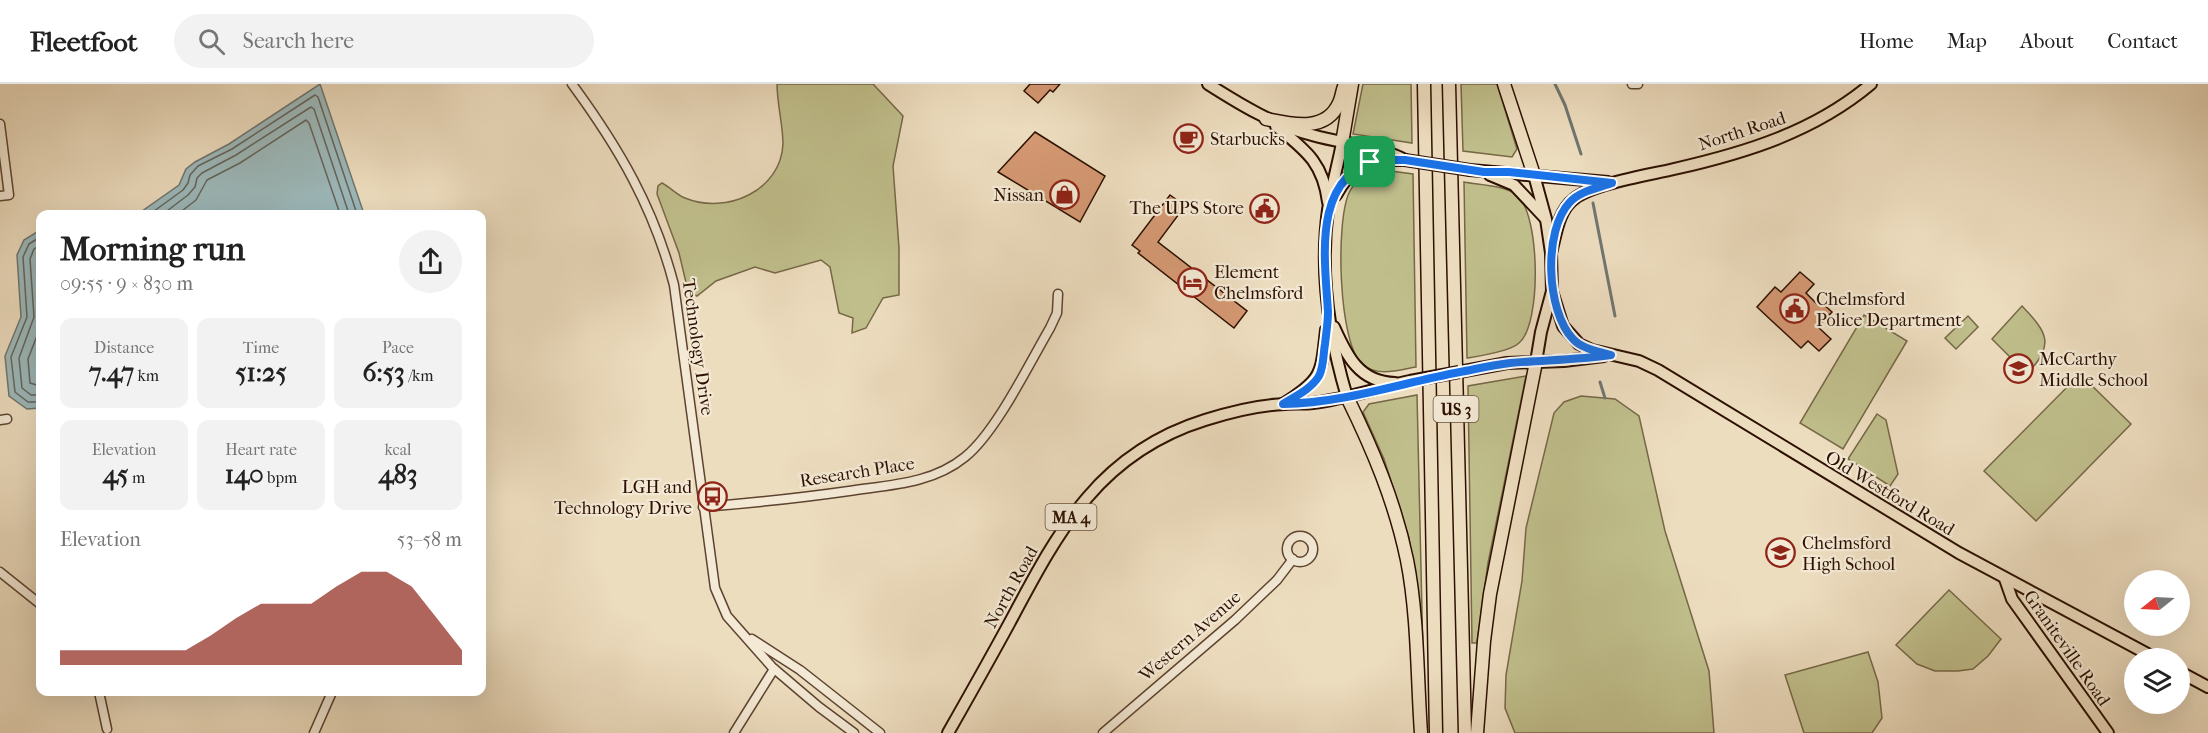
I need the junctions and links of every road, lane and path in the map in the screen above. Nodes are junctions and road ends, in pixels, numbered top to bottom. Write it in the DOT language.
graph roads {
  1 [pos="572,84"];
  2 [pos="1208,84"];
  3 [pos="1345,84"];
  4 [pos="1352,84"];
  5 [pos="1424,84"];
  6 [pos="1449,84"];
  7 [pos="1504,84"];
  8 [pos="1632,84"];
  9 [pos="1638,84"];
  10 [pos="1866,86"];
  11 [pos="1266,119"];
  12 [pos="0,124"];
  13 [pos="1342,143"];
  14 [pos="1405,160"];
  15 [pos="1484,172"];
  16 [pos="1534,175"];
  17 [pos="1612,183"];
  18 [pos="4,195"];
  19 [pos="1328,208"];
  20 [pos="1546,219"];
  21 [pos="1551,253"];
  22 [pos="1552,291"];
  23 [pos="1058,294"];
  24 [pos="1328,315"];
  25 [pos="1611,355"];
  26 [pos="1536,362"];
  27 [pos="1406,382"];
  28 [pos="1347,397"];
  29 [pos="1283,404"];
  30 [pos="703,507"];
  31 [pos="1293,559"];
  32 [pos="0,572"];
  33 [pos="2005,579"];
  34 [pos="36,601"];
  35 [pos="741,631"];
  36 [pos="2136,648"];
  37 [pos="774,669"];
  38 [pos="2190,677"];
  39 [pos="2208,687"];
  40 [pos="100,696"];
  41 [pos="330,696"];
  42 [pos="107,729"];
  43 [pos="314,733"];
  44 [pos="734,733"];
  45 [pos="854,733"];
  46 [pos="880,733"];
  47 [pos="948,733"];
  48 [pos="1103,733"];
  49 [pos="1420,733"];
  50 [pos="1436,733"];
  51 [pos="1465,733"];
  52 [pos="1477,733"];
  53 [pos="2108,733"];
  1 -- 30 [label="street, Technology Drive"];
  2 -- 11 [label="main road"];
  3 -- 11 [label="highway"];
  4 -- 13 [label="highway"];
  5 -- 50 [label="highway, US 3"];
  6 -- 51 [label="highway, US 3"];
  7 -- 16 [label="highway"];
  8 -- 9 [label="street"];
  10 -- 17 [label="main road, North Road / MA 4"];
  11 -- 13 [label="main road"];
  11 -- 19 [label="main road"];
  12 -- 18 [label="street"];
  13 -- 14 [label="main road"];
  13 -- 19 [label="main road"];
  14 -- 15 [label="main road, MA 4, bridge"];
  14 -- 19 [label="main road, MA 4"];
  15 -- 16 [label="main road, MA 4"];
  15 -- 20 [label="main road"];
  16 -- 17 [label="main road, North Road / MA 4"];
  16 -- 20 [label="main road"];
  17 -- 21 [label="main road, North Road / MA 4"];
  19 -- 24 [label="main road, MA 4"];
  20 -- 21 [label="main road"];
  21 -- 22 [label="main road, MA 4"];
  22 -- 25 [label="main road, Old Westford Road"];
  22 -- 26 [label="main road, MA 4"];
  23 -- 30 [label="street, Research Place"];
  24 -- 27 [label="main road"];
  24 -- 28 [label="main road"];
  24 -- 29 [label="main road, North Road / MA 4"];
  25 -- 26 [label="main road, Old Westford Road"];
  25 -- 33 [label="main road, Old Westford Road"];
  26 -- 27 [label="main road, MA 4, bridge"];
  26 -- 52 [label="highway"];
  27 -- 28 [label="main road, MA 4"];
  28 -- 29 [label="main road, North Road / MA 4"];
  28 -- 49 [label="highway"];
  29 -- 47 [label="main road, North Road / MA 4"];
  30 -- 35 [label="street, Technology Drive"];
  31 -- 48 [label="street, Western Avenue"];
  32 -- 34 [label="street"];
  33 -- 36 [label="main road, Old Westford Road"];
  33 -- 53 [label="main road, Graniteville Road"];
  35 -- 37 [label="street, Technology Drive"];
  35 -- 46 [label="street, Technology Drive"];
  37 -- 44 [label="street"];
  37 -- 45 [label="street, Technology Drive"];
  38 -- 39 [label="main road"];
  40 -- 42 [label="street"];
  41 -- 43 [label="street"];
}
